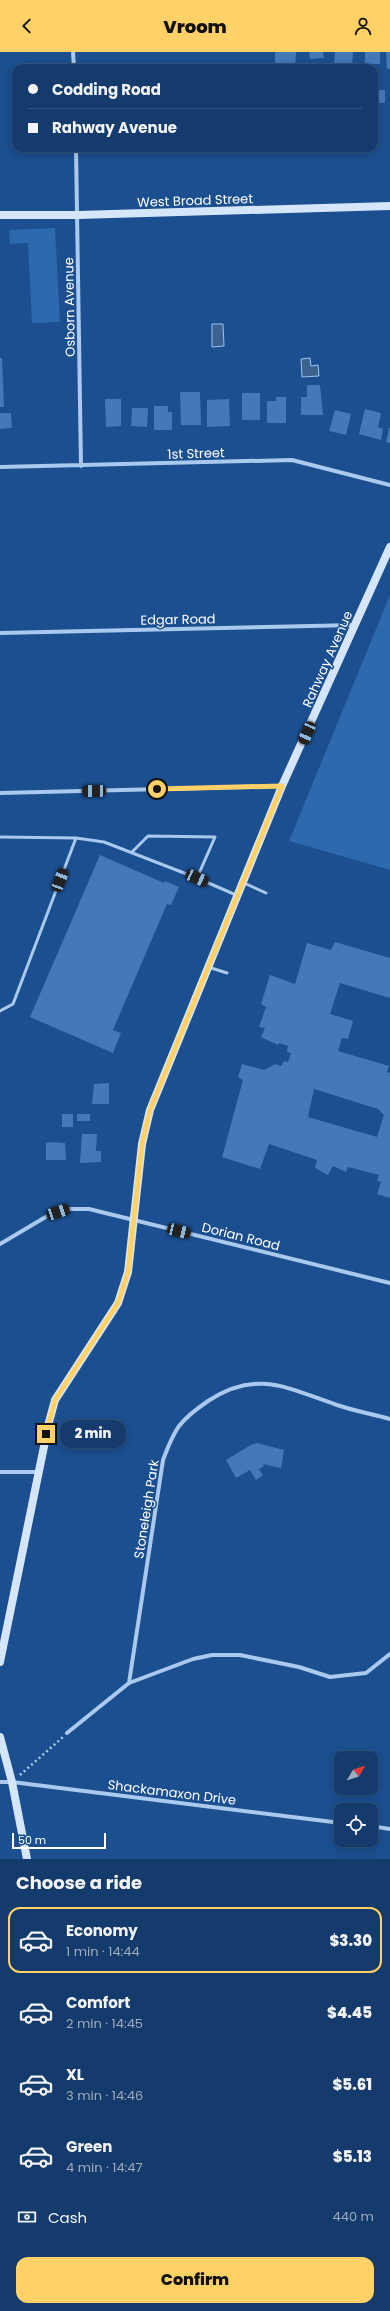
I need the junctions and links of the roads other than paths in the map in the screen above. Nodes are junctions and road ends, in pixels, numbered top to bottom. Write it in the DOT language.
graph roads {
  1 [pos="73,52"];
  2 [pos="74,64"];
  3 [pos="76,152"];
  4 [pos="390,206"];
  5 [pos="0,215"];
  6 [pos="78,215"];
  7 [pos="81,466"];
  8 [pos="0,467"];
  9 [pos="390,485"];
  10 [pos="390,547"];
  11 [pos="356,625"];
  12 [pos="0,633"];
  13 [pos="282,786"];
  14 [pos="0,793"];
  15 [pos="0,837"];
  16 [pos="76,838"];
  17 [pos="132,852"];
  18 [pos="197,878"];
  19 [pos="243,883"];
  20 [pos="266,893"];
  21 [pos="238,896"];
  22 [pos="208,967"];
  23 [pos="227,973"];
  24 [pos="0,1011"];
  25 [pos="134,1220"];
  26 [pos="0,1244"];
  27 [pos="390,1283"];
  28 [pos="390,1419"];
  29 [pos="0,1472"];
  30 [pos="39,1472"];
  31 [pos="390,1654"];
  32 [pos="0,1662"];
  33 [pos="129,1683"];
  34 [pos="67,1733"];
  35 [pos="0,1738"];
  36 [pos="0,1782"];
  37 [pos="12,1782"];
  38 [pos="334,1822"];
  39 [pos="378,1827"];
  40 [pos="390,1829"];
  41 [pos="26,1859"];
  1 -- 2 [label="street"];
  3 -- 6 [label="street, Osborn Avenue"];
  4 -- 6 [label="street, West Broad Street"];
  5 -- 6 [label="street, West Broad Street"];
  6 -- 7 [label="street, Osborn Avenue"];
  7 -- 8 [label="street, 1st Street"];
  7 -- 9 [label="street, 1st Street"];
  10 -- 11 [label="street, Rahway Avenue"];
  11 -- 12 [label="street, Edgar Road"];
  11 -- 13 [label="street, Rahway Avenue"];
  13 -- 14 [label="street"];
  13 -- 19 [label="street, Rahway Avenue"];
  15 -- 16 [label="lane"];
  16 -- 17 [label="lane"];
  16 -- 24 [label="lane"];
  17 -- 18 [label="lane"];
  17 -- 18 [label="lane"];
  18 -- 21 [label="lane"];
  19 -- 20 [label="lane"];
  19 -- 21 [label="street, Rahway Avenue"];
  21 -- 22 [label="street, Rahway Avenue"];
  22 -- 23 [label="lane"];
  22 -- 25 [label="street, Rahway Avenue"];
  25 -- 26 [label="street, Dorian Road"];
  25 -- 27 [label="street, Dorian Road"];
  25 -- 30 [label="street, Rahway Avenue"];
  28 -- 33 [label="street, Stoneleigh Park"];
  29 -- 30 [label="street"];
  30 -- 32 [label="street, Rahway Avenue"];
  31 -- 33 [label="street"];
  33 -- 34 [label="street"];
  35 -- 37 [label="street"];
  36 -- 37 [label="street, Shackamaxon Drive"];
  37 -- 38 [label="street, Shackamaxon Drive"];
  37 -- 41 [label="street"];
  39 -- 40 [label="street"];
}
